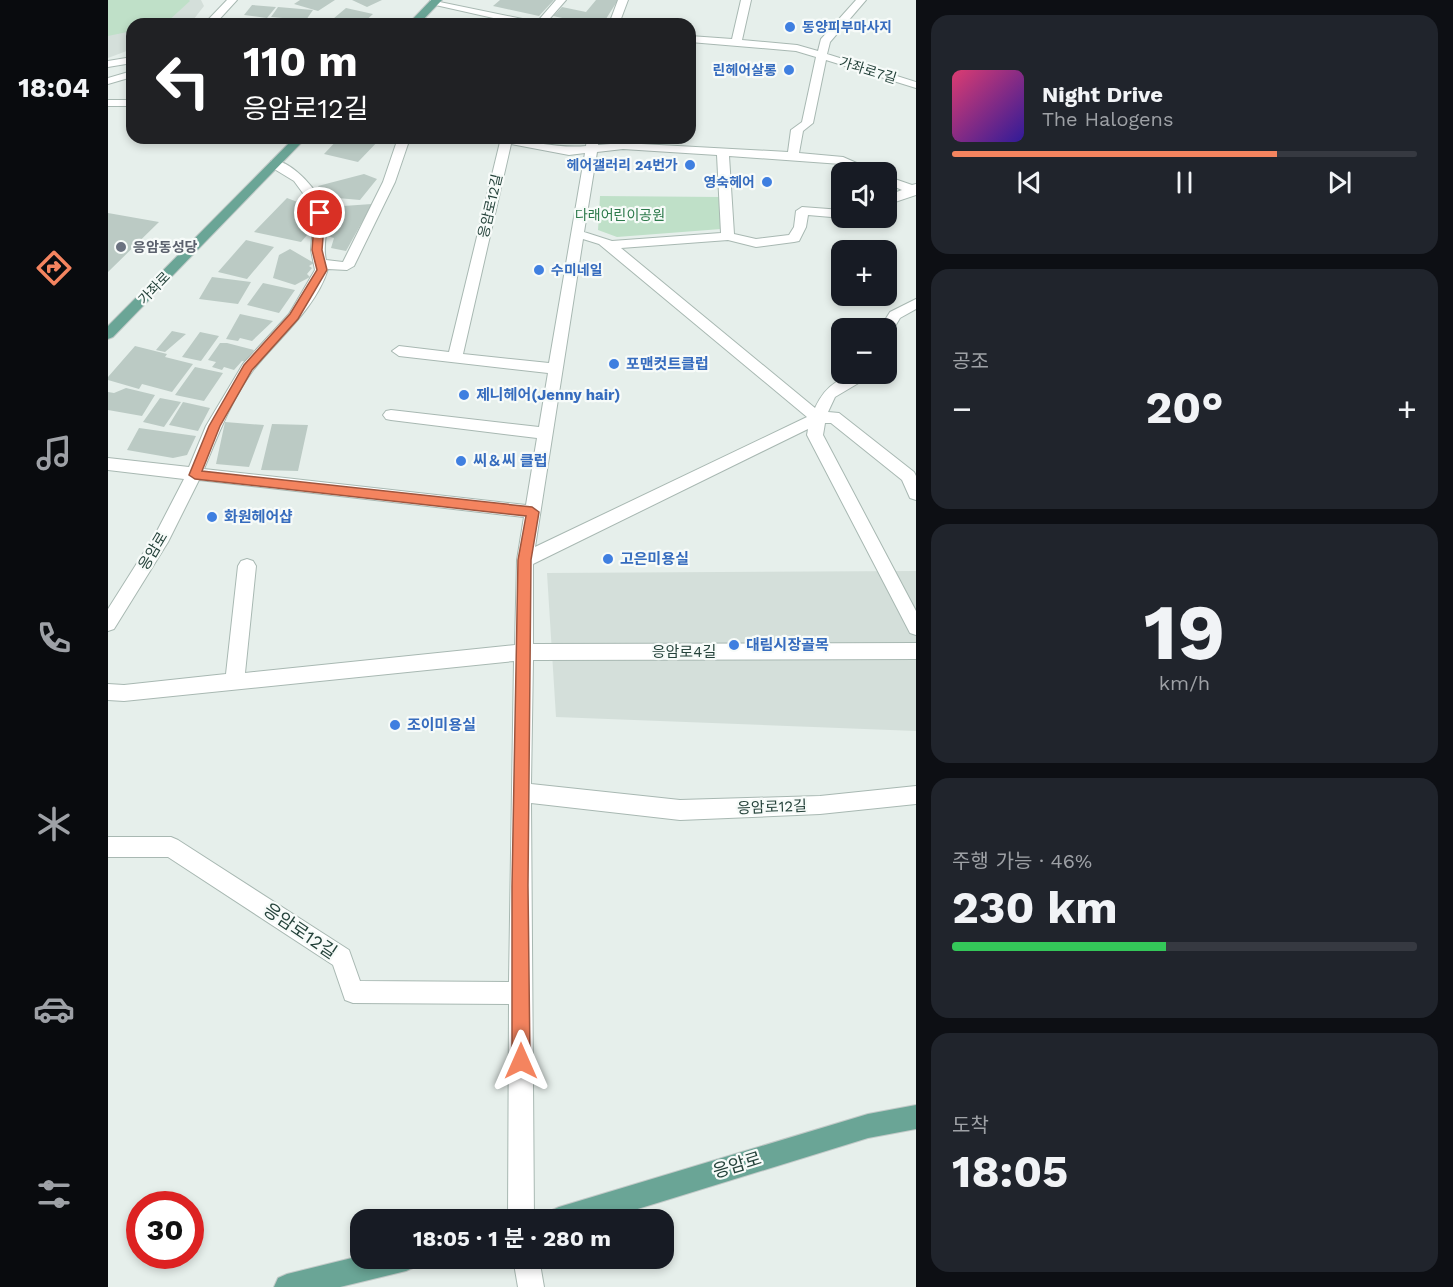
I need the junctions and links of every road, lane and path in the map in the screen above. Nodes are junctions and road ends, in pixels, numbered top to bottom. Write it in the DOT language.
graph roads {
  1 [pos="232,0"];
  2 [pos="561,0"];
  3 [pos="623,0"];
  4 [pos="746,0"];
  5 [pos="861,0"];
  6 [pos="436,1"];
  7 [pos="215,18"];
  8 [pos="419,18"];
  9 [pos="508,18"];
  10 [pos="545,18"];
  11 [pos="616,18"];
  12 [pos="696,40"];
  13 [pos="736,43"];
  14 [pos="820,55"];
  15 [pos="126,61"];
  16 [pos="108,64"];
  17 [pos="126,76"];
  18 [pos="108,81"];
  19 [pos="916,85"];
  20 [pos="108,103"];
  21 [pos="126,103"];
  22 [pos="294,144"];
  23 [pos="402,144"];
  24 [pos="500,144"];
  25 [pos="529,144"];
  26 [pos="592,144"];
  27 [pos="723,152"];
  28 [pos="794,156"];
  29 [pos="846,162"];
  30 [pos="274,164"];
  31 [pos="897,183"];
  32 [pos="915,190"];
  33 [pos="897,197"];
  34 [pos="831,213"];
  35 [pos="578,234"];
  36 [pos="728,236"];
  37 [pos="610,245"];
  38 [pos="321,264"];
  39 [pos="916,303"];
  40 [pos="893,318"];
  41 [pos="108,334"];
  42 [pos="399,351"];
  43 [pos="455,358"];
  44 [pos="556,369"];
  45 [pos="846,384"];
  46 [pos="391,415"];
  47 [pos="818,417"];
  48 [pos="545,433"];
  49 [pos="108,464"];
  50 [pos="195,475"];
  51 [pos="916,494"];
  52 [pos="532,512"];
  53 [pos="525,560"];
  54 [pos="248,566"];
  55 [pos="108,624"];
  56 [pos="916,628"];
  57 [pos="916,651"];
  58 [pos="523,652"];
  59 [pos="235,681"];
  60 [pos="108,692"];
  61 [pos="521,792"];
  62 [pos="916,795"];
  63 [pos="108,847"];
  64 [pos="521,993"];
  65 [pos="916,1117"];
  66 [pos="521,1209"];
  67 [pos="595,1209"];
  68 [pos="361,1269"];
  69 [pos="528,1269"];
  70 [pos="287,1287"];
  71 [pos="531,1287"];
  1 -- 7 [label="street"];
  2 -- 10 [label="street"];
  3 -- 11 [label="street"];
  4 -- 13 [label="street"];
  5 -- 14 [label="street, 가좌로7길"];
  6 -- 8 [label="main road"];
  6 -- 9 [label="street"];
  12 -- 13 [label="street, 가좌로7길"];
  13 -- 14 [label="street, 가좌로7길"];
  14 -- 19 [label="street, 가좌로7길"];
  14 -- 28 [label="street, 가좌로7길"];
  15 -- 16 [label="street"];
  17 -- 18 [label="street"];
  20 -- 21 [label="street"];
  22 -- 30 [label="main road, 가좌로"];
  23 -- 38 [label="street"];
  24 -- 43 [label="street, 응암로12길"];
  25 -- 26 [label="street, 응암로12길"];
  26 -- 27 [label="street, 응암로12길"];
  26 -- 35 [label="street"];
  27 -- 28 [label="street, 응암로12길"];
  27 -- 36 [label="street"];
  28 -- 29 [label="street, 응암로12길"];
  30 -- 38 [label="street"];
  30 -- 41 [label="main road, 가좌로"];
  31 -- 32 [label="street"];
  32 -- 33 [label="street"];
  34 -- 36 [label="street"];
  35 -- 37 [label="street"];
  35 -- 44 [label="street"];
  36 -- 37 [label="street"];
  37 -- 47 [label="street"];
  38 -- 50 [label="street"];
  39 -- 40 [label="street"];
  42 -- 43 [label="street"];
  43 -- 44 [label="street"];
  44 -- 48 [label="street"];
  45 -- 47 [label="street"];
  46 -- 48 [label="street"];
  47 -- 51 [label="street"];
  47 -- 53 [label="street"];
  47 -- 56 [label="street"];
  48 -- 52 [label="street"];
  49 -- 50 [label="street"];
  50 -- 52 [label="street"];
  50 -- 55 [label="street, 응암로"];
  52 -- 53 [label="street"];
  53 -- 58 [label="street"];
  54 -- 59 [label="street"];
  57 -- 58 [label="street, 응암로4길"];
  58 -- 59 [label="street"];
  58 -- 61 [label="street"];
  59 -- 60 [label="street"];
  61 -- 62 [label="street, 응암로12길"];
  61 -- 64 [label="street"];
  63 -- 64 [label="street, 응암로12길"];
  64 -- 66 [label="street"];
  65 -- 67 [label="main road, 응암로"];
  68 -- 70 [label="main road"];
  69 -- 71 [label="street"];
}
